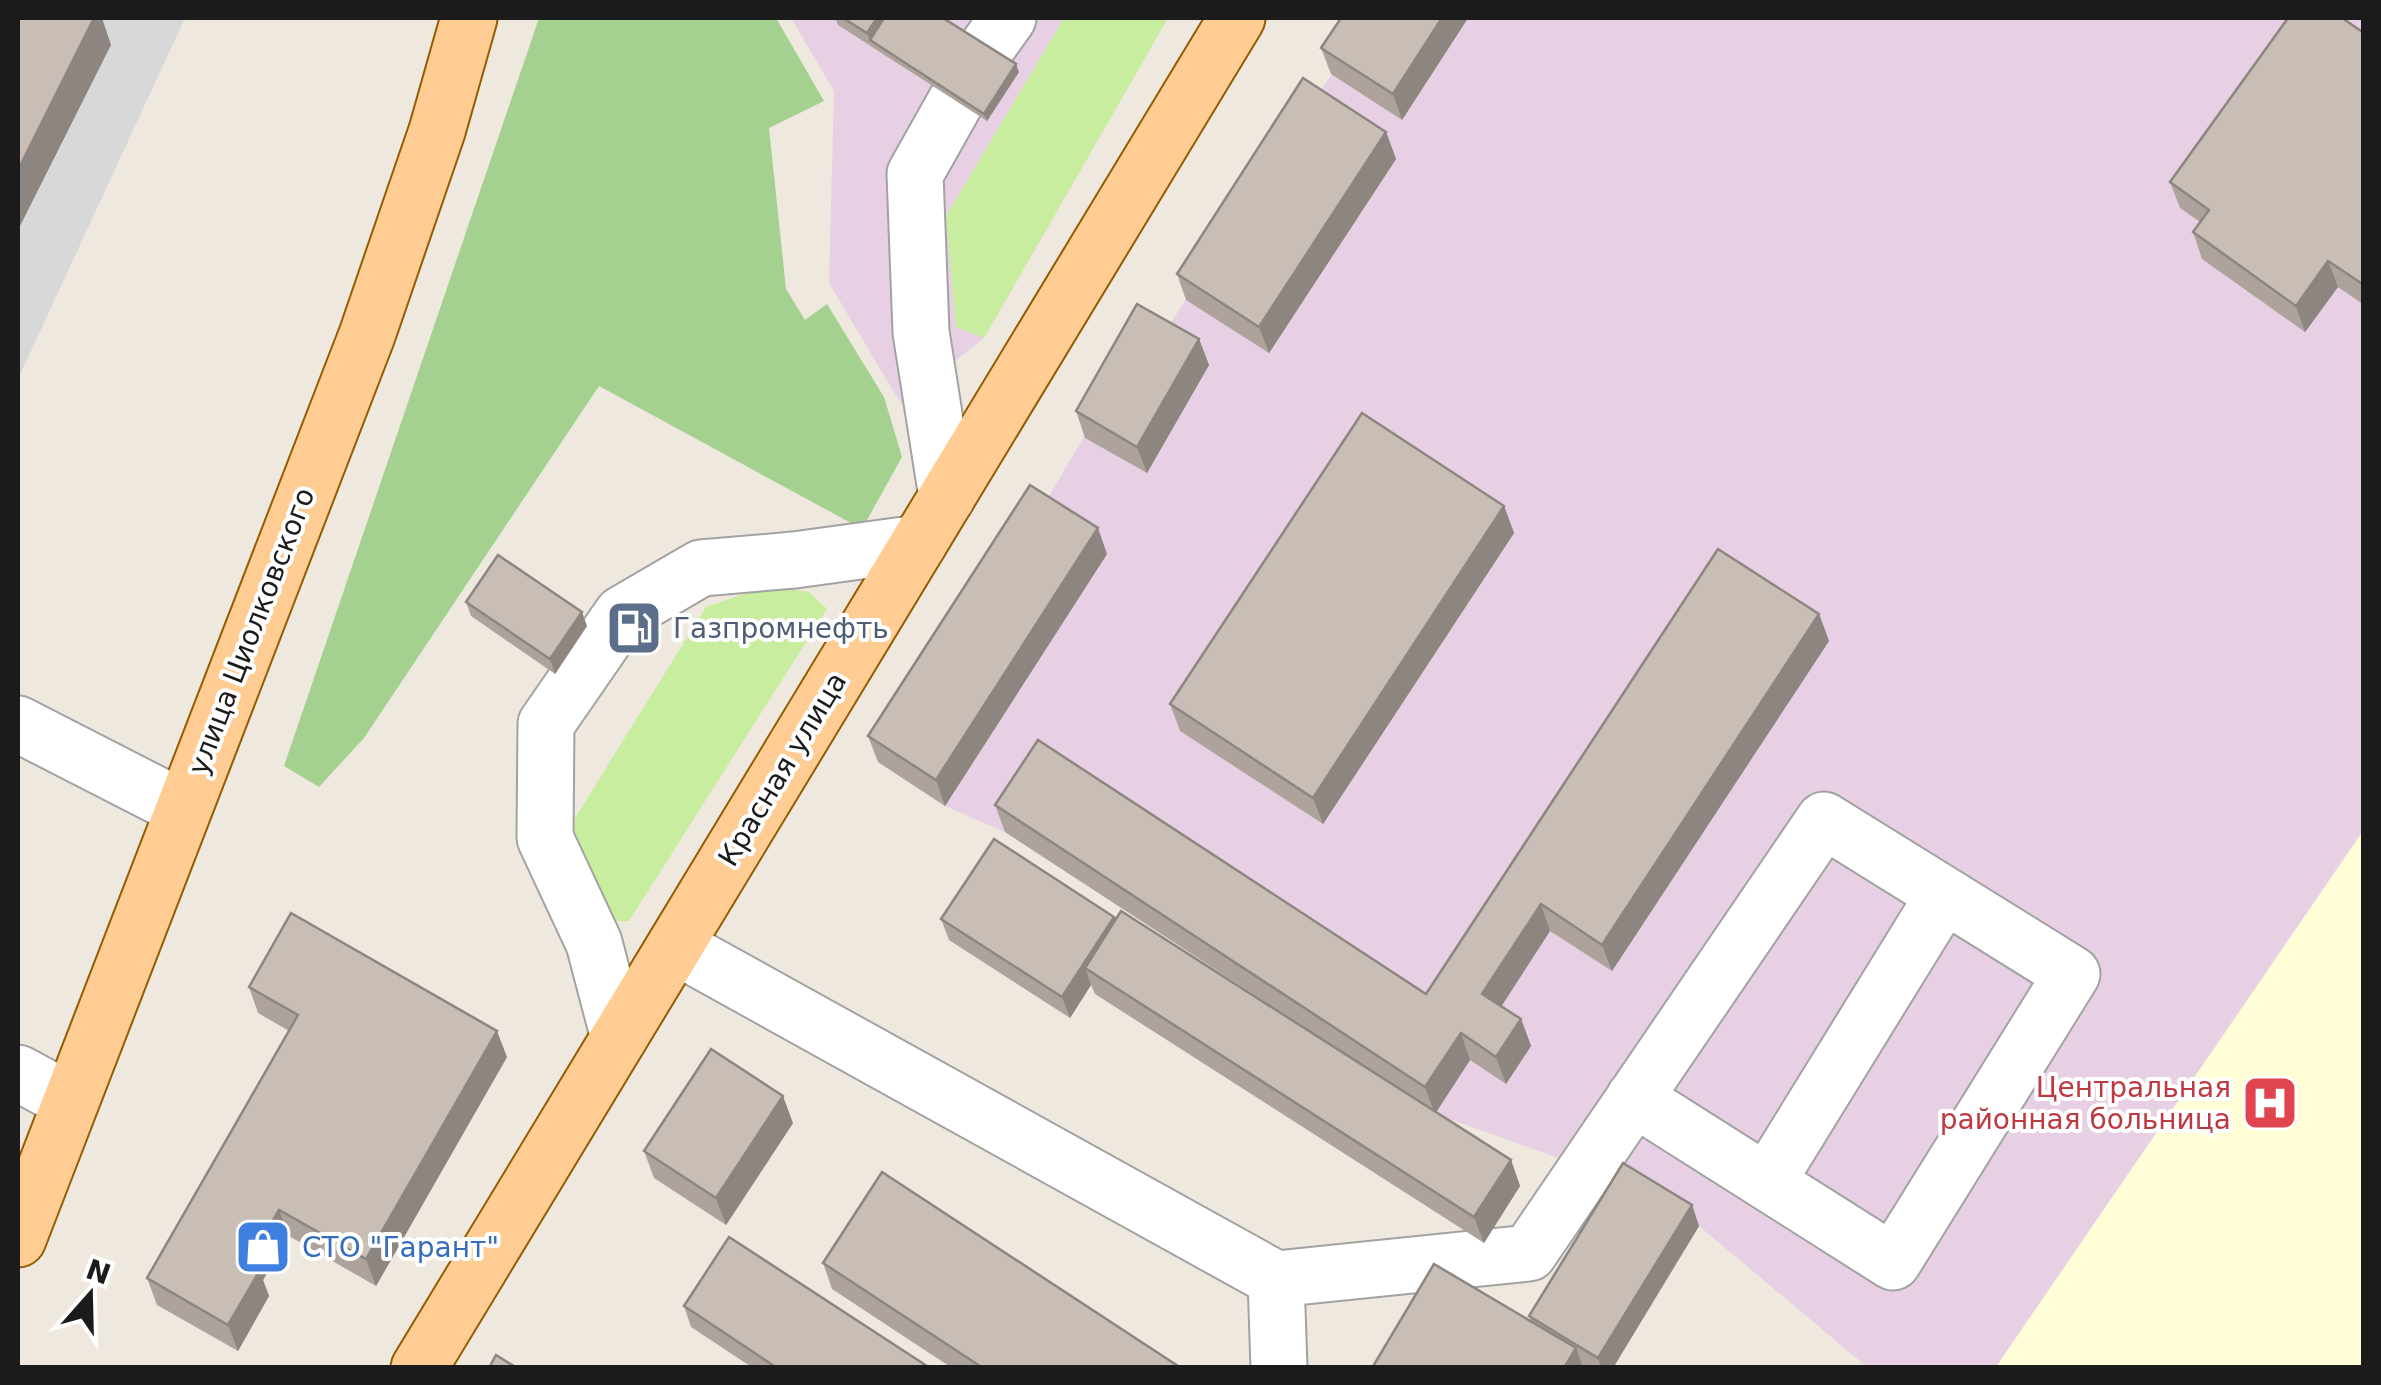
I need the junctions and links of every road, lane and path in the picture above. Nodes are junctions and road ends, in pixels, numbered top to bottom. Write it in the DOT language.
graph roads {
  1 [pos="470,18"];
  2 [pos="1238,18"];
  3 [pos="956,101"];
  4 [pos="947,497"];
  5 [pos="919,543"];
  6 [pos="18,724"];
  7 [pos="182,808"];
  8 [pos="1944,894"];
  9 [pos="675,946"];
  10 [pos="619,1038"];
  11 [pos="18,1074"];
  12 [pos="1634,1098"];
  13 [pos="70,1101"];
  14 [pos="1768,1182"];
  15 [pos="18,1239"];
  16 [pos="1276,1280"];
  17 [pos="419,1368"];
  18 [pos="1279,1368"];
  1 -- 7 [label="main road, улица Циолковского"];
  2 -- 4 [label="main road, Красная улица"];
  3 -- 4 [label="lane"];
  4 -- 5 [label="main road, Красная улица"];
  5 -- 9 [label="main road, Красная улица"];
  5 -- 10 [label="lane"];
  6 -- 7 [label="lane"];
  7 -- 13 [label="main road, улица Циолковского"];
  8 -- 12 [label="lane"];
  8 -- 14 [label="lane"];
  8 -- 14 [label="lane"];
  9 -- 10 [label="main road, Красная улица"];
  9 -- 16 [label="lane"];
  10 -- 17 [label="main road, Красная улица"];
  11 -- 13 [label="lane"];
  12 -- 14 [label="lane"];
  12 -- 16 [label="lane"];
  13 -- 15 [label="main road, улица Циолковского"];
  16 -- 18 [label="lane"];
}
